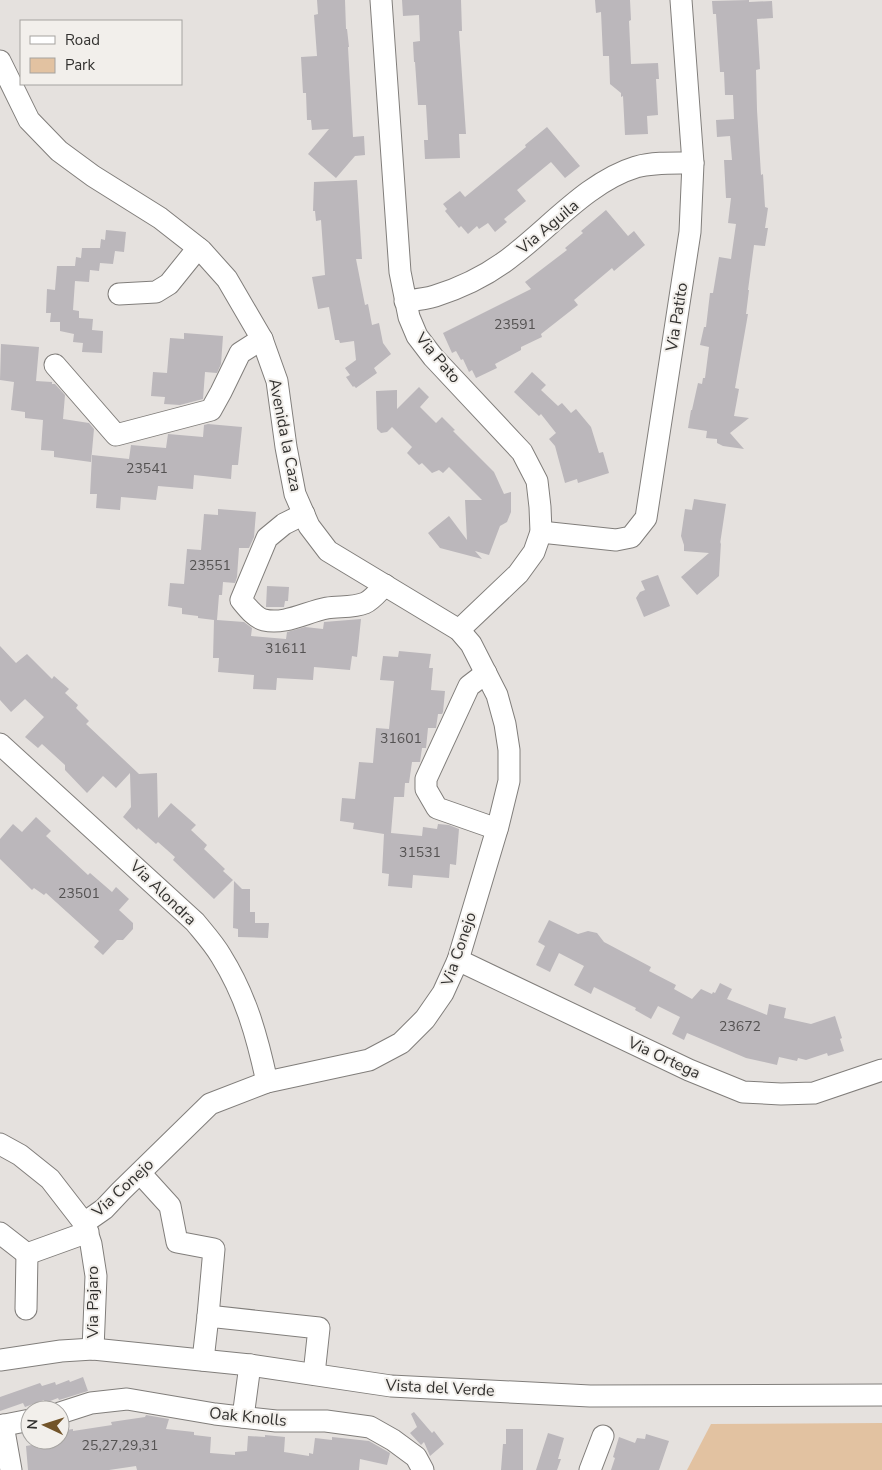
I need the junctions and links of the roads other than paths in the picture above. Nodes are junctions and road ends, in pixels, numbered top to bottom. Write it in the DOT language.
graph roads {
  1 [pos="382,0"];
  2 [pos="681,0"];
  3 [pos="0,61"];
  4 [pos="693,163"];
  5 [pos="198,248"];
  6 [pos="119,294"];
  7 [pos="405,301"];
  8 [pos="262,339"];
  9 [pos="55,365"];
  10 [pos="304,514"];
  11 [pos="541,532"];
  12 [pos="385,585"];
  13 [pos="459,630"];
  14 [pos="486,673"];
  15 [pos="0,744"];
  16 [pos="498,829"];
  17 [pos="458,960"];
  18 [pos="882,1070"];
  19 [pos="267,1082"];
  20 [pos="0,1144"];
  21 [pos="140,1173"];
  22 [pos="86,1228"];
  23 [pos="0,1233"];
  24 [pos="26,1254"];
  25 [pos="26,1309"];
  26 [pos="208,1316"];
  27 [pos="93,1349"];
  28 [pos="0,1360"];
  29 [pos="203,1360"];
  30 [pos="250,1365"];
  31 [pos="314,1374"];
  32 [pos="882,1394"];
  33 [pos="70,1410"];
  34 [pos="243,1417"];
  35 [pos="20,1422"];
  36 [pos="2,1425"];
  37 [pos="603,1436"];
  38 [pos="11,1470"];
  39 [pos="422,1470"];
  40 [pos="590,1470"];
  1 -- 7 [label="street, Via Pato"];
  2 -- 4 [label="street, Via Patito"];
  3 -- 5 [label="street, Avenida la Caza"];
  4 -- 7 [label="street, Via Aguila"];
  4 -- 11 [label="street, Via Patito"];
  5 -- 6 [label="street"];
  5 -- 8 [label="street, Avenida la Caza"];
  7 -- 11 [label="street, Via Pato"];
  8 -- 9 [label="street"];
  8 -- 10 [label="street, Avenida la Caza"];
  10 -- 12 [label="street, Avenida la Caza"];
  10 -- 12 [label="street"];
  11 -- 13 [label="street, Via Pato"];
  12 -- 13 [label="street, Avenida la Caza"];
  13 -- 14 [label="street, Via Conejo"];
  14 -- 16 [label="street, Via Conejo"];
  14 -- 16 [label="street"];
  15 -- 19 [label="street, Via Alondra"];
  16 -- 17 [label="street, Via Conejo"];
  17 -- 18 [label="street, Via Ortega"];
  17 -- 19 [label="street, Via Conejo"];
  19 -- 21 [label="street, Via Conejo"];
  20 -- 22 [label="street, Via Pajaro"];
  21 -- 22 [label="street, Via Conejo"];
  21 -- 26 [label="street"];
  22 -- 24 [label="street, Via Conejo"];
  22 -- 27 [label="street, Via Pajaro"];
  23 -- 24 [label="street"];
  24 -- 25 [label="street"];
  26 -- 29 [label="street"];
  26 -- 31 [label="street"];
  27 -- 28 [label="street, Vista del Verde"];
  27 -- 29 [label="street, Vista del Verde"];
  29 -- 30 [label="street, Vista del Verde"];
  30 -- 31 [label="street, Vista del Verde"];
  30 -- 34 [label="street"];
  31 -- 32 [label="street, Vista del Verde"];
  33 -- 34 [label="street, Oak Knolls"];
  34 -- 39 [label="street, Oak Knolls"];
  35 -- 36 [label="street"];
  36 -- 38 [label="street"];
  37 -- 40 [label="street"];
}
